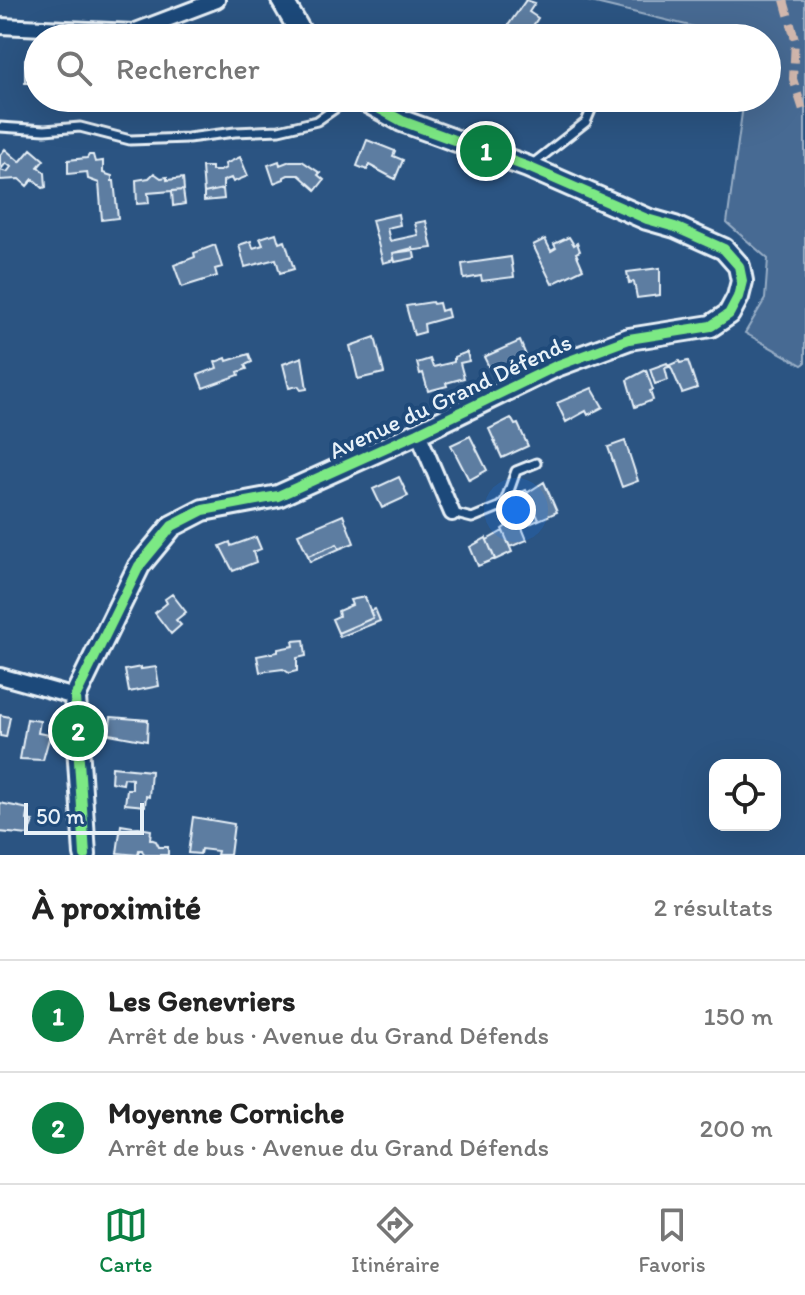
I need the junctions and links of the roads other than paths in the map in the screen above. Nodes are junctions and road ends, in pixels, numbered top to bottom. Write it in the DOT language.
graph roads {
  1 [pos="217,0"];
  2 [pos="282,0"];
  3 [pos="154,24"];
  4 [pos="296,24"];
  5 [pos="0,26"];
  6 [pos="24,27"];
  7 [pos="330,112"];
  8 [pos="386,112"];
  9 [pos="590,112"];
  10 [pos="0,127"];
  11 [pos="528,167"];
  12 [pos="418,433"];
  13 [pos="536,463"];
  14 [pos="452,513"];
  15 [pos="0,676"];
  16 [pos="75,697"];
  17 [pos="85,855"];
  1 -- 3 [label="street"];
  2 -- 4 [label="street"];
  5 -- 6 [label="street"];
  7 -- 10 [label="lane"];
  8 -- 11 [label="street, Avenue du Grand Défends"];
  9 -- 11 [label="lane"];
  11 -- 12 [label="street, Avenue du Grand Défends"];
  12 -- 14 [label="street"];
  12 -- 16 [label="street, Avenue du Grand Défends"];
  13 -- 14 [label="lane"];
  15 -- 16 [label="street"];
  16 -- 17 [label="street, Avenue du Grand Défends"];
}
